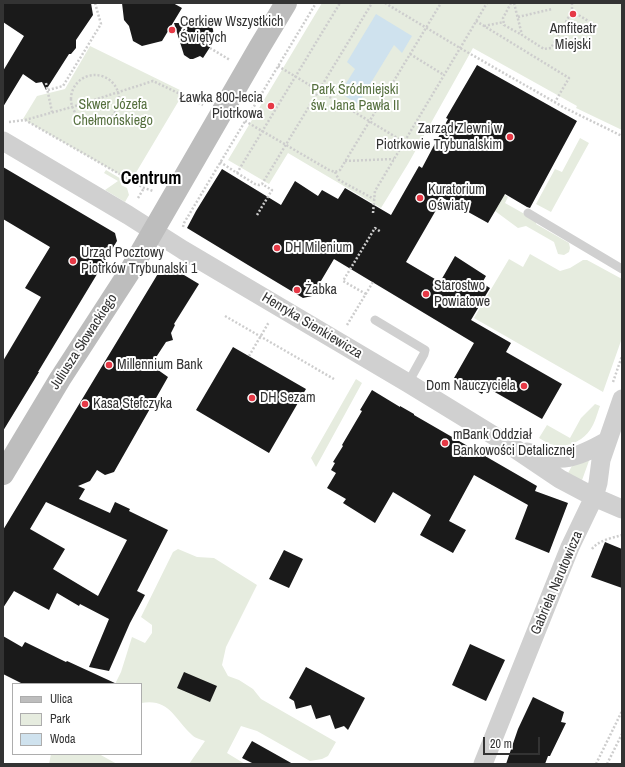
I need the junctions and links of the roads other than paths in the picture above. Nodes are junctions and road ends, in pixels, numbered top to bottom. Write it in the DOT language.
graph roads {
  1 [pos="286,3"];
  2 [pos="3,141"];
  3 [pos="528,213"];
  4 [pos="154,231"];
  5 [pos="622,269"];
  6 [pos="375,320"];
  7 [pos="408,383"];
  8 [pos="622,399"];
  9 [pos="607,441"];
  10 [pos="514,448"];
  11 [pos="3,474"];
  12 [pos="594,498"];
  13 [pos="622,509"];
  14 [pos="483,764"];
  1 -- 4 [label="street, Juliusza Słowackiego"];
  2 -- 4 [label="street, Henryka Sienkiewicza"];
  3 -- 5 [label="lane"];
  4 -- 7 [label="street, Henryka Sienkiewicza"];
  4 -- 11 [label="street, Juliusza Słowackiego"];
  6 -- 7 [label="lane"];
  7 -- 10 [label="street, Henryka Sienkiewicza"];
  8 -- 9 [label="street, Gabriela Narutowicza"];
  9 -- 10 [label="street"];
  9 -- 12 [label="street, Gabriela Narutowicza"];
  10 -- 12 [label="street, Henryka Sienkiewicza"];
  12 -- 13 [label="street, Henryka Sienkiewicza"];
  12 -- 14 [label="street, Gabriela Narutowicza"];
}
